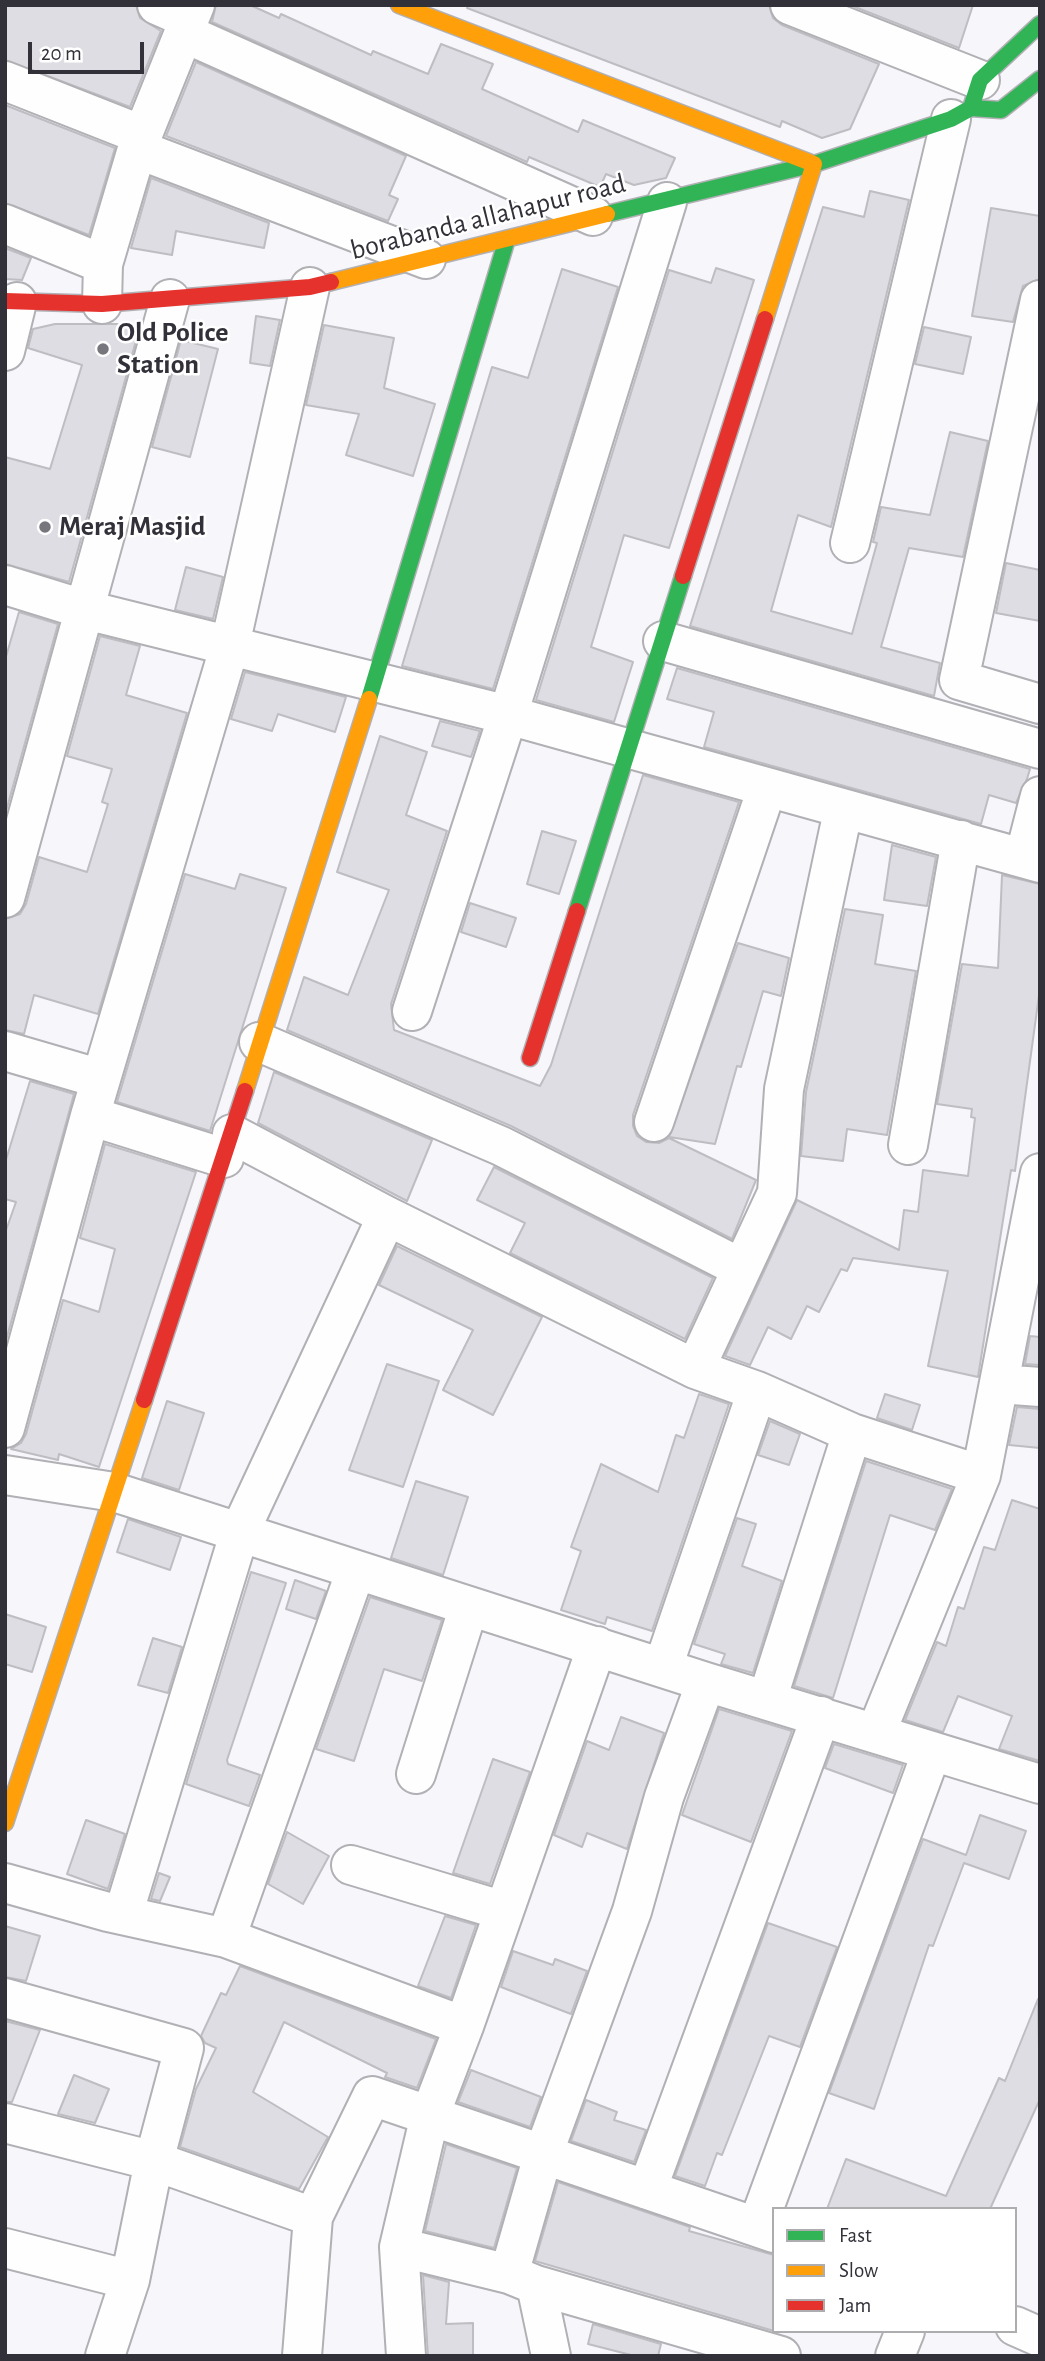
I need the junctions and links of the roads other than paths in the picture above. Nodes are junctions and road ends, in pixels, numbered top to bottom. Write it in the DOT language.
graph roads {
  1 [pos="399,5"];
  2 [pos="790,5"];
  3 [pos="181,15"];
  4 [pos="1040,23"];
  5 [pos="1040,79"];
  6 [pos="5,81"];
  7 [pos="967,102"];
  8 [pos="140,142"];
  9 [pos="814,164"];
  10 [pos="667,202"];
  11 [pos="593,216"];
  12 [pos="5,224"];
  13 [pos="507,239"];
  14 [pos="426,259"];
  15 [pos="103,264"];
  16 [pos="310,287"];
  17 [pos="170,299"];
  18 [pos="1040,300"];
  19 [pos="11,302"];
  20 [pos="102,304"];
  21 [pos="5,351"];
  22 [pos="850,543"];
  23 [pos="5,585"];
  24 [pos="86,610"];
  25 [pos="663,641"];
  26 [pos="230,645"];
  27 [pos="374,682"];
  28 [pos="1040,704"];
  29 [pos="508,715"];
  30 [pos="1040,749"];
  31 [pos="629,750"];
  32 [pos="767,788"];
  33 [pos="1040,796"];
  34 [pos="843,811"];
  35 [pos="961,840"];
  36 [pos="1032,861"];
  37 [pos="5,898"];
  38 [pos="412,1011"];
  39 [pos="259,1042"];
  40 [pos="5,1051"];
  41 [pos="530,1058"];
  42 [pos="101,1079"];
  43 [pos="90,1116"];
  44 [pos="654,1122"];
  45 [pos="908,1145"];
  46 [pos="228,1146"];
  47 [pos="1040,1174"];
  48 [pos="387,1216"];
  49 [pos="741,1268"];
  50 [pos="695,1369"];
  51 [pos="999,1384"];
  52 [pos="1040,1387"];
  53 [pos="757,1391"];
  54 [pos="5,1428"];
  55 [pos="852,1433"];
  56 [pos="5,1475"];
  57 [pos="981,1475"];
  58 [pos="114,1492"];
  59 [pos="240,1531"];
  60 [pos="356,1570"];
  61 [pos="469,1606"];
  62 [pos="597,1646"];
  63 [pos="663,1667"];
  64 [pos="706,1682"];
  65 [pos="767,1699"];
  66 [pos="821,1716"];
  67 [pos="876,1733"];
  68 [pos="932,1751"];
  69 [pos="416,1774"];
  70 [pos="1040,1784"];
  71 [pos="5,1823"];
  72 [pos="351,1865"];
  73 [pos="5,1882"];
  74 [pos="504,1911"];
  75 [pos="123,1915"];
  76 [pos="226,1938"];
  77 [pos="5,1998"];
  78 [pos="464,2026"];
  79 [pos="430,2115"];
  80 [pos="5,2123"];
  81 [pos="544,2154"];
  82 [pos="154,2161"];
  83 [pos="648,2190"];
  84 [pos="773,2207"];
  85 [pos="772,2210"];
  86 [pos="313,2217"];
  87 [pos="765,2230"];
  88 [pos="399,2247"];
  89 [pos="5,2248"];
  90 [pos="130,2280"];
  91 [pos="523,2280"];
  92 [pos="1017,2327"];
  93 [pos="904,2333"];
  94 [pos="1040,2337"];
  95 [pos="105,2356"];
  96 [pos="302,2356"];
  97 [pos="407,2356"];
  98 [pos="551,2356"];
  99 [pos="781,2356"];
  100 [pos="895,2356"];
  1 -- 9 [label="street"];
  2 -- 7 [label="street"];
  3 -- 8 [label="street"];
  3 -- 11 [label="street"];
  4 -- 7 [label="street, borabanda allahapur road"];
  5 -- 7 [label="street, borabanda allahapur road"];
  6 -- 8 [label="street"];
  7 -- 9 [label="street, borabanda allahapur road"];
  7 -- 22 [label="street"];
  8 -- 14 [label="street"];
  8 -- 15 [label="street"];
  9 -- 10 [label="street, borabanda allahapur road"];
  9 -- 25 [label="street"];
  10 -- 11 [label="street, borabanda allahapur road"];
  10 -- 29 [label="street"];
  11 -- 13 [label="street, borabanda allahapur road"];
  12 -- 15 [label="street"];
  13 -- 14 [label="street, borabanda allahapur road"];
  13 -- 27 [label="street"];
  14 -- 16 [label="street, borabanda allahapur road"];
  15 -- 20 [label="street"];
  16 -- 17 [label="street, borabanda allahapur road"];
  16 -- 26 [label="street"];
  17 -- 20 [label="street, borabanda allahapur road"];
  17 -- 24 [label="street"];
  18 -- 28 [label="street"];
  19 -- 20 [label="street, borabanda allahapur road"];
  19 -- 21 [label="street"];
  23 -- 24 [label="street"];
  24 -- 26 [label="street"];
  24 -- 37 [label="street"];
  25 -- 30 [label="street"];
  25 -- 31 [label="street"];
  26 -- 27 [label="street"];
  26 -- 42 [label="street"];
  27 -- 29 [label="street"];
  27 -- 39 [label="street"];
  29 -- 31 [label="street"];
  29 -- 38 [label="street"];
  31 -- 32 [label="street"];
  31 -- 41 [label="street"];
  32 -- 34 [label="street"];
  32 -- 44 [label="street"];
  33 -- 36 [label="street"];
  34 -- 35 [label="street"];
  34 -- 49 [label="street"];
  35 -- 36 [label="street"];
  35 -- 45 [label="street"];
  39 -- 46 [label="street"];
  39 -- 49 [label="street"];
  40 -- 42 [label="street"];
  42 -- 43 [label="street"];
  43 -- 46 [label="street"];
  43 -- 54 [label="street"];
  46 -- 48 [label="street"];
  46 -- 58 [label="street"];
  47 -- 51 [label="street"];
  48 -- 50 [label="street"];
  48 -- 59 [label="street"];
  49 -- 50 [label="street"];
  50 -- 53 [label="street"];
  51 -- 52 [label="street"];
  51 -- 57 [label="street"];
  53 -- 55 [label="street"];
  53 -- 63 [label="street"];
  55 -- 57 [label="street"];
  55 -- 65 [label="street"];
  56 -- 58 [label="street"];
  57 -- 67 [label="street"];
  58 -- 59 [label="street"];
  58 -- 71 [label="street"];
  59 -- 60 [label="street"];
  59 -- 75 [label="street"];
  60 -- 61 [label="street"];
  60 -- 76 [label="street"];
  61 -- 62 [label="street"];
  61 -- 69 [label="street"];
  62 -- 63 [label="street"];
  62 -- 74 [label="street"];
  63 -- 64 [label="street"];
  64 -- 65 [label="street"];
  64 -- 81 [label="street"];
  65 -- 66 [label="street"];
  66 -- 67 [label="street"];
  66 -- 83 [label="street"];
  67 -- 68 [label="street"];
  68 -- 70 [label="street"];
  68 -- 84 [label="street"];
  72 -- 74 [label="street"];
  73 -- 75 [label="street"];
  74 -- 78 [label="street"];
  75 -- 76 [label="street"];
  76 -- 78 [label="street"];
  77 -- 82 [label="street"];
  78 -- 79 [label="street"];
  79 -- 81 [label="street"];
  79 -- 86 [label="street"];
  79 -- 88 [label="street"];
  80 -- 82 [label="street"];
  81 -- 83 [label="street"];
  81 -- 91 [label="street"];
  82 -- 86 [label="street"];
  82 -- 90 [label="street"];
  83 -- 87 [label="street"];
  85 -- 87 [label="street"];
  86 -- 96 [label="street"];
  88 -- 91 [label="street"];
  88 -- 97 [label="street"];
  89 -- 90 [label="street"];
  90 -- 95 [label="street"];
  91 -- 98 [label="street"];
  91 -- 99 [label="street"];
  92 -- 94 [label="street"];
  93 -- 100 [label="street"];
}
